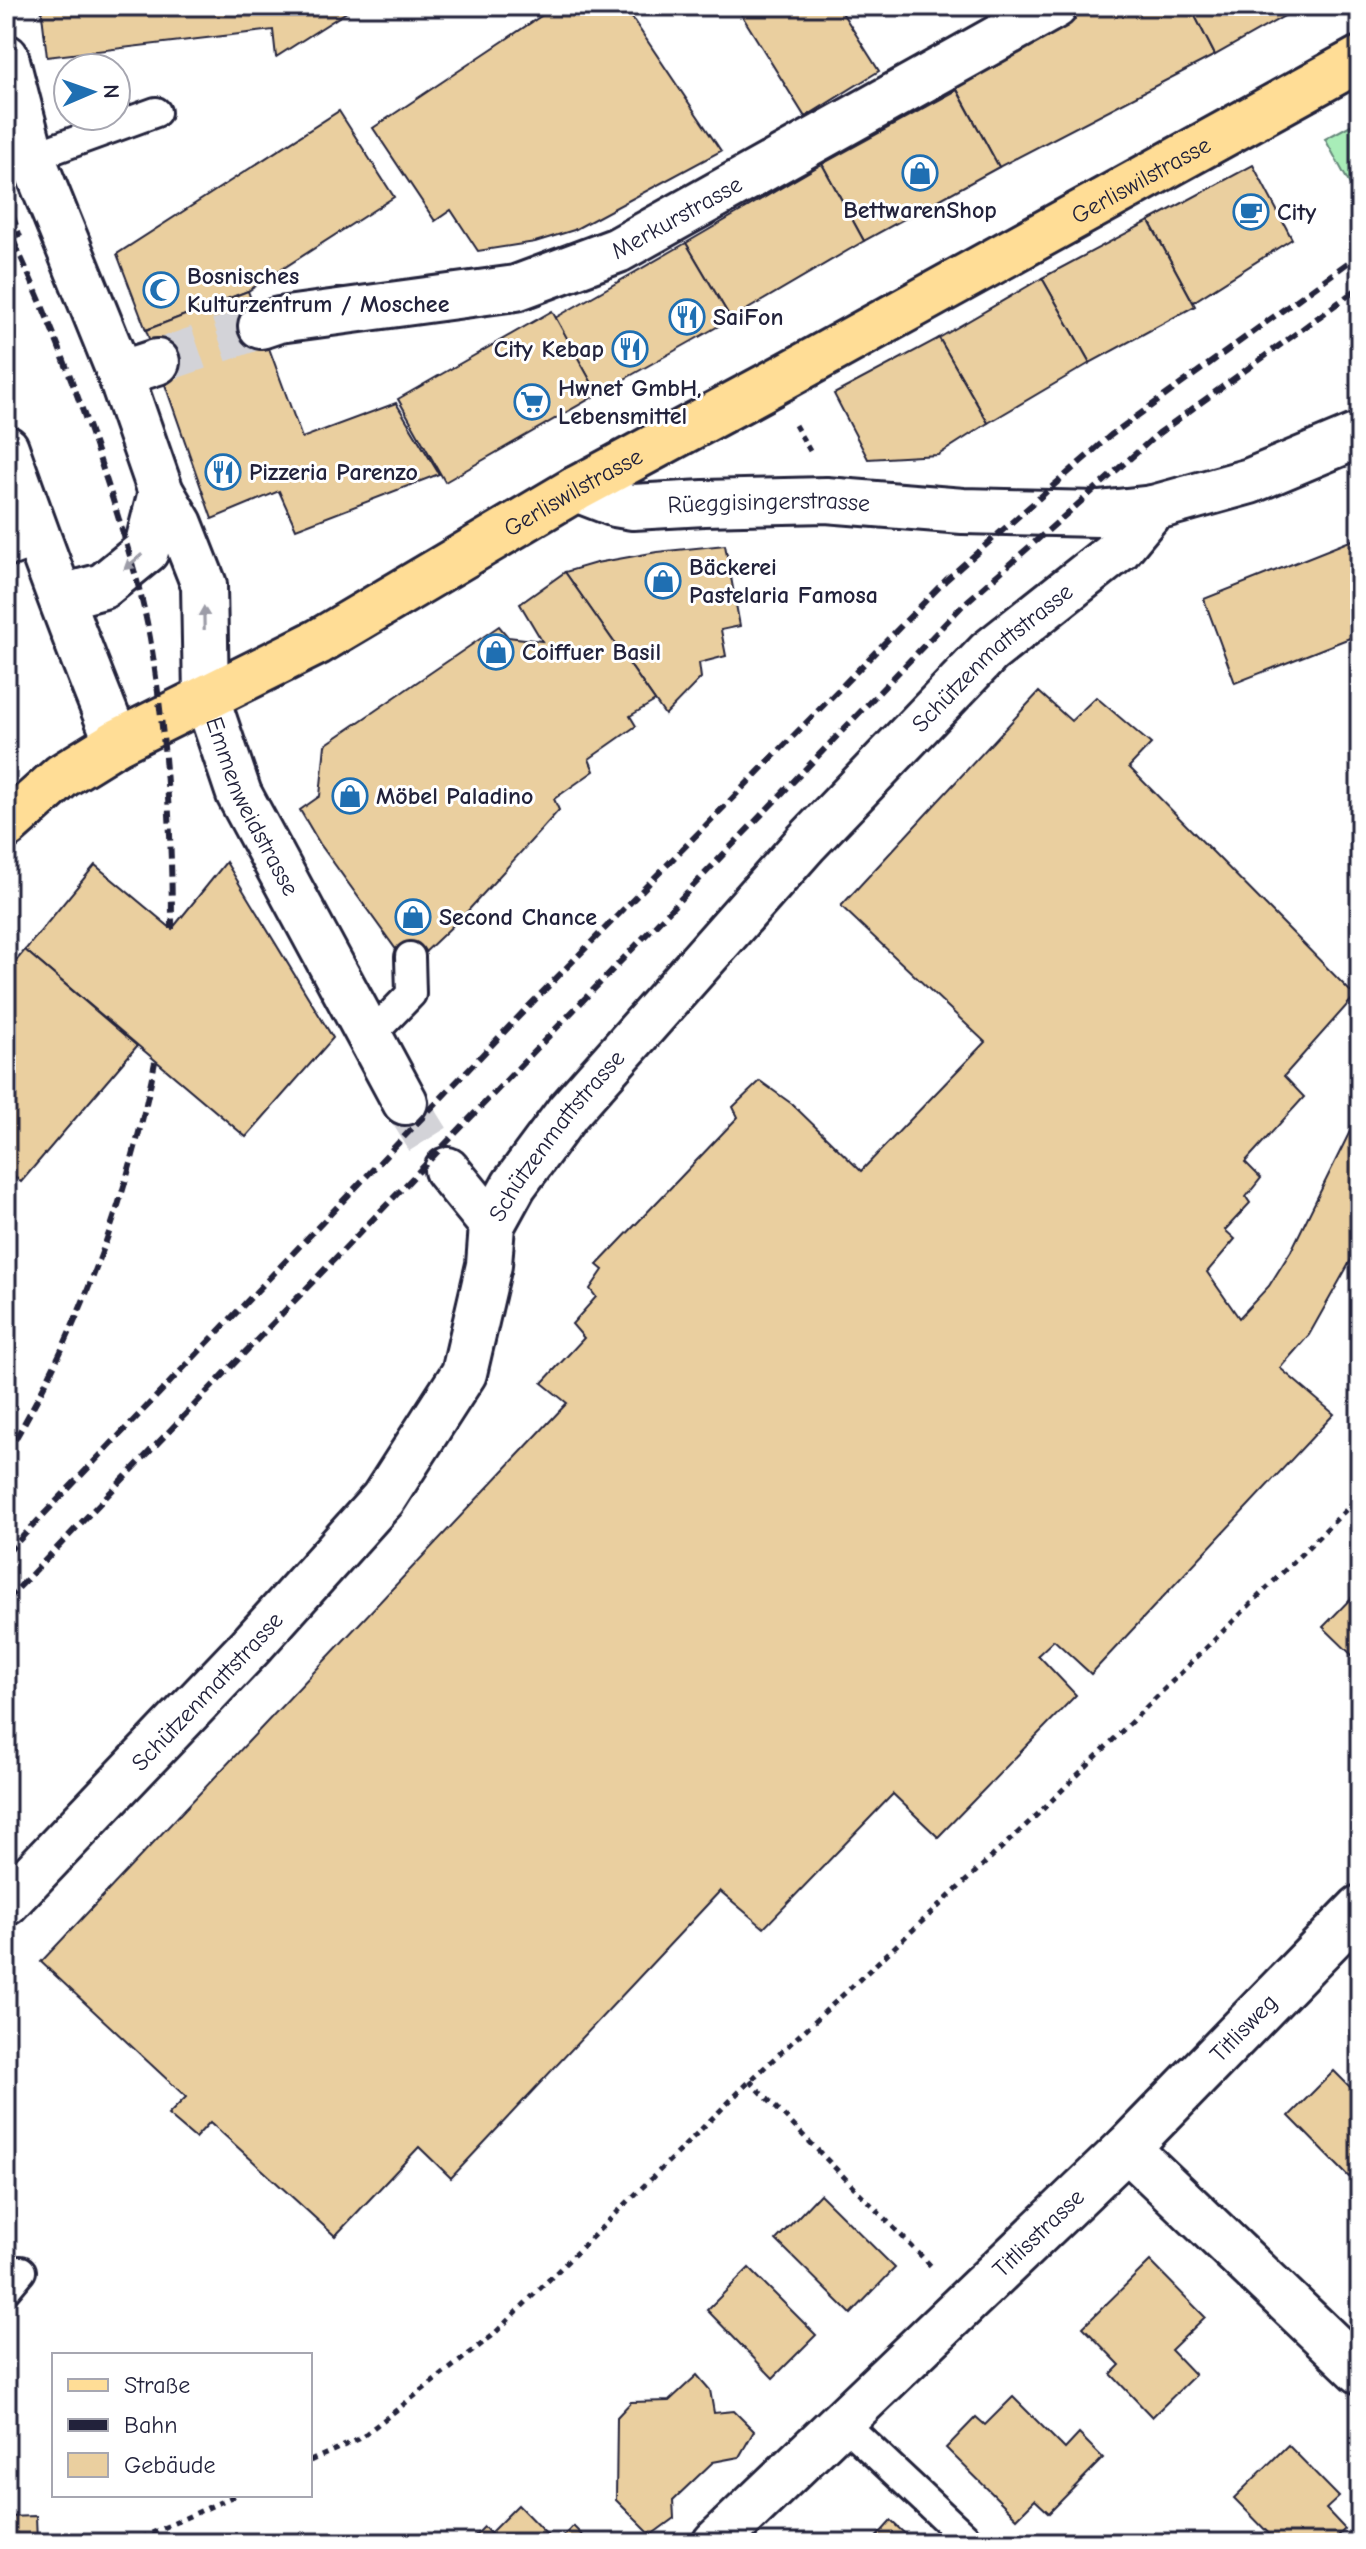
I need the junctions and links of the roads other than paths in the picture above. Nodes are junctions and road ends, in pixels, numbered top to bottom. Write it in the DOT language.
graph roads {
  1 [pos="1055,6"];
  2 [pos="6,57"];
  3 [pos="1360,59"];
  4 [pos="156,112"];
  5 [pos="32,157"];
  6 [pos="261,326"];
  7 [pos="1360,435"];
  8 [pos="6,448"];
  9 [pos="576,489"];
  10 [pos="161,492"];
  11 [pos="1153,508"];
  12 [pos="23,547"];
  13 [pos="62,597"];
  14 [pos="206,696"];
  15 [pos="117,742"];
  16 [pos="6,826"];
  17 [pos="410,957"];
  18 [pos="371,1035"];
  19 [pos="405,1102"];
  20 [pos="447,1170"];
  21 [pos="492,1225"];
  22 [pos="6,1903"];
  23 [pos="1360,1908"];
  24 [pos="1127,2148"];
  25 [pos="1360,2371"];
  26 [pos="842,2422"];
  27 [pos="715,2543"];
  28 [pos="971,2543"];
  1 -- 6 [label="street, Merkurstrasse"];
  2 -- 5 [label="street, Emmenweidstrasse"];
  3 -- 9 [label="main road, Gerliswilstrasse"];
  4 -- 5 [label="lane"];
  5 -- 10 [label="street, Emmenweidstrasse"];
  7 -- 11 [label="street"];
  8 -- 12 [label="street"];
  9 -- 11 [label="street, Rüeggisingerstrasse"];
  9 -- 14 [label="main road, Gerliswilstrasse"];
  10 -- 13 [label="street, one-way"];
  14 -- 10 [label="street, Emmenweidstrasse, one-way"];
  11 -- 21 [label="street, Schützenmattstrasse"];
  12 -- 13 [label="street"];
  13 -- 15 [label="street"];
  14 -- 15 [label="main road, Gerliswilstrasse"];
  14 -- 18 [label="street, Emmenweidstrasse"];
  15 -- 16 [label="main road, Gerliswilstrasse"];
  17 -- 18 [label="lane"];
  18 -- 19 [label="street, Emmenweidstrasse"];
  20 -- 21 [label="street"];
  21 -- 22 [label="street, Schützenmattstrasse"];
  23 -- 24 [label="street, Titlisweg"];
  24 -- 25 [label="street"];
  24 -- 26 [label="street, Titlisstrasse"];
  26 -- 27 [label="street, Titlisstrasse"];
  26 -- 28 [label="lane"];
}
